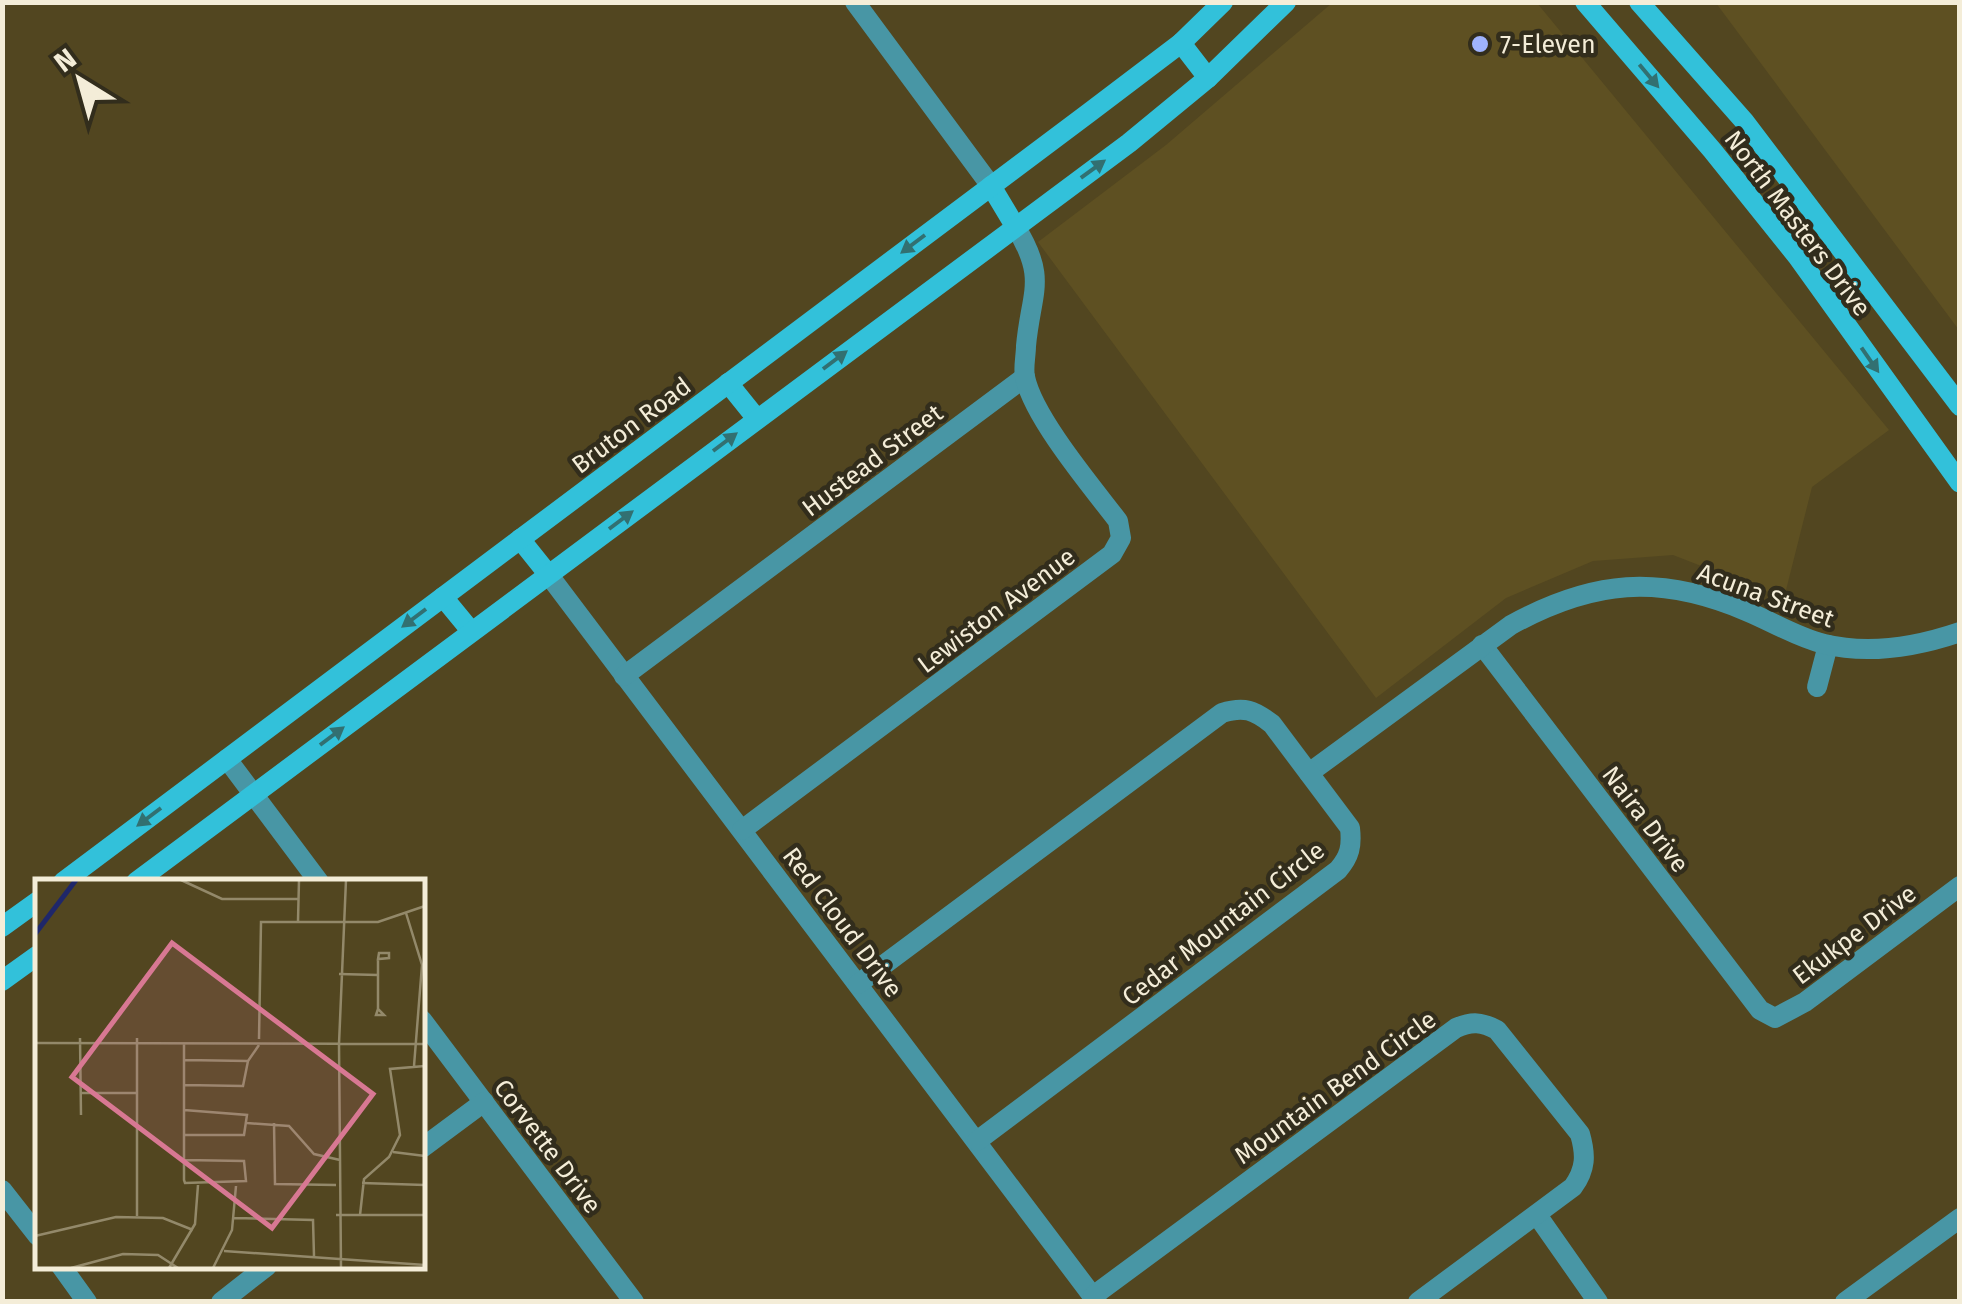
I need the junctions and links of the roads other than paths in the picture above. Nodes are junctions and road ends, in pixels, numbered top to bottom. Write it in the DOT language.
graph roads {
  1 [pos="855,2"];
  2 [pos="1223,2"];
  3 [pos="1286,2"];
  4 [pos="1584,2"];
  5 [pos="1639,2"];
  6 [pos="1182,43"];
  7 [pos="1208,78"];
  8 [pos="991,186"];
  9 [pos="1015,226"];
  10 [pos="1025,377"];
  11 [pos="728,383"];
  12 [pos="1960,406"];
  13 [pos="757,418"];
  14 [pos="1960,483"];
  15 [pos="520,539"];
  16 [pos="548,574"];
  17 [pos="443,596"];
  18 [pos="471,632"];
  19 [pos="1960,632"];
  20 [pos="1482,645"];
  21 [pos="1828,646"];
  22 [pos="624,676"];
  23 [pos="1817,687"];
  24 [pos="227,758"];
  25 [pos="1309,773"];
  26 [pos="254,794"];
  27 [pos="742,830"];
  28 [pos="67,879"];
  29 [pos="140,879"];
  30 [pos="317,879"];
  31 [pos="1960,886"];
  32 [pos="35,903"];
  33 [pos="2,927"];
  34 [pos="35,956"];
  35 [pos="2,980"];
  36 [pos="858,984"];
  37 [pos="1776,1018"];
  38 [pos="425,1024"];
  39 [pos="484,1102"];
  40 [pos="977,1141"];
  41 [pos="425,1146"];
  42 [pos="2,1190"];
  43 [pos="1538,1214"];
  44 [pos="1960,1218"];
  45 [pos="35,1232"];
  46 [pos="63,1269"];
  47 [pos="262,1269"];
  48 [pos="1095,1299"];
  49 [pos="87,1302"];
  50 [pos="220,1302"];
  51 [pos="634,1302"];
  52 [pos="1418,1302"];
  53 [pos="1598,1302"];
  54 [pos="1846,1302"];
  1 -- 8 [label="street"];
  2 -- 6 [label="main road, Bruton Road"];
  3 -- 7 [label="main road"];
  4 -- 14 [label="main road, North Masters Drive, one-way"];
  5 -- 12 [label="main road, North Masters Drive"];
  6 -- 7 [label="main road"];
  6 -- 8 [label="main road, Bruton Road"];
  9 -- 7 [label="main road, one-way"];
  8 -- 9 [label="main road"];
  8 -- 11 [label="main road, Bruton Road, one-way"];
  9 -- 10 [label="street"];
  13 -- 9 [label="main road, one-way"];
  10 -- 22 [label="street, Hustead Street"];
  10 -- 27 [label="street, Lewiston Avenue"];
  11 -- 13 [label="main road"];
  11 -- 15 [label="main road, Bruton Road"];
  16 -- 13 [label="main road, one-way"];
  15 -- 16 [label="main road"];
  15 -- 17 [label="main road, Bruton Road"];
  16 -- 18 [label="main road"];
  16 -- 22 [label="street, Red Cloud Drive"];
  17 -- 18 [label="main road"];
  17 -- 24 [label="main road, Bruton Road, one-way"];
  26 -- 18 [label="main road, one-way"];
  19 -- 21 [label="street, Acuna Street"];
  20 -- 21 [label="street, Acuna Street"];
  20 -- 25 [label="street, Acuna Street"];
  20 -- 37 [label="street, Naira Drive"];
  21 -- 23 [label="street"];
  22 -- 27 [label="street, Red Cloud Drive"];
  24 -- 26 [label="street"];
  24 -- 28 [label="main road, Bruton Road, one-way"];
  25 -- 36 [label="street, Cedar Mountain Circle"];
  25 -- 40 [label="street, Cedar Mountain Circle"];
  26 -- 29 [label="main road"];
  26 -- 30 [label="street"];
  27 -- 36 [label="street, Red Cloud Drive"];
  31 -- 37 [label="street, Ekukpe Drive"];
  32 -- 33 [label="main road"];
  34 -- 35 [label="main road"];
  36 -- 40 [label="street, Red Cloud Drive"];
  38 -- 39 [label="street, Corvette Drive"];
  39 -- 41 [label="street"];
  39 -- 51 [label="street, Corvette Drive"];
  40 -- 48 [label="street, Red Cloud Drive"];
  42 -- 45 [label="street"];
  43 -- 48 [label="street, Mountain Bend Circle"];
  43 -- 52 [label="street, Mountain Bend Circle"];
  43 -- 53 [label="street"];
  44 -- 54 [label="street"];
  46 -- 49 [label="street"];
  47 -- 50 [label="street"];
}
